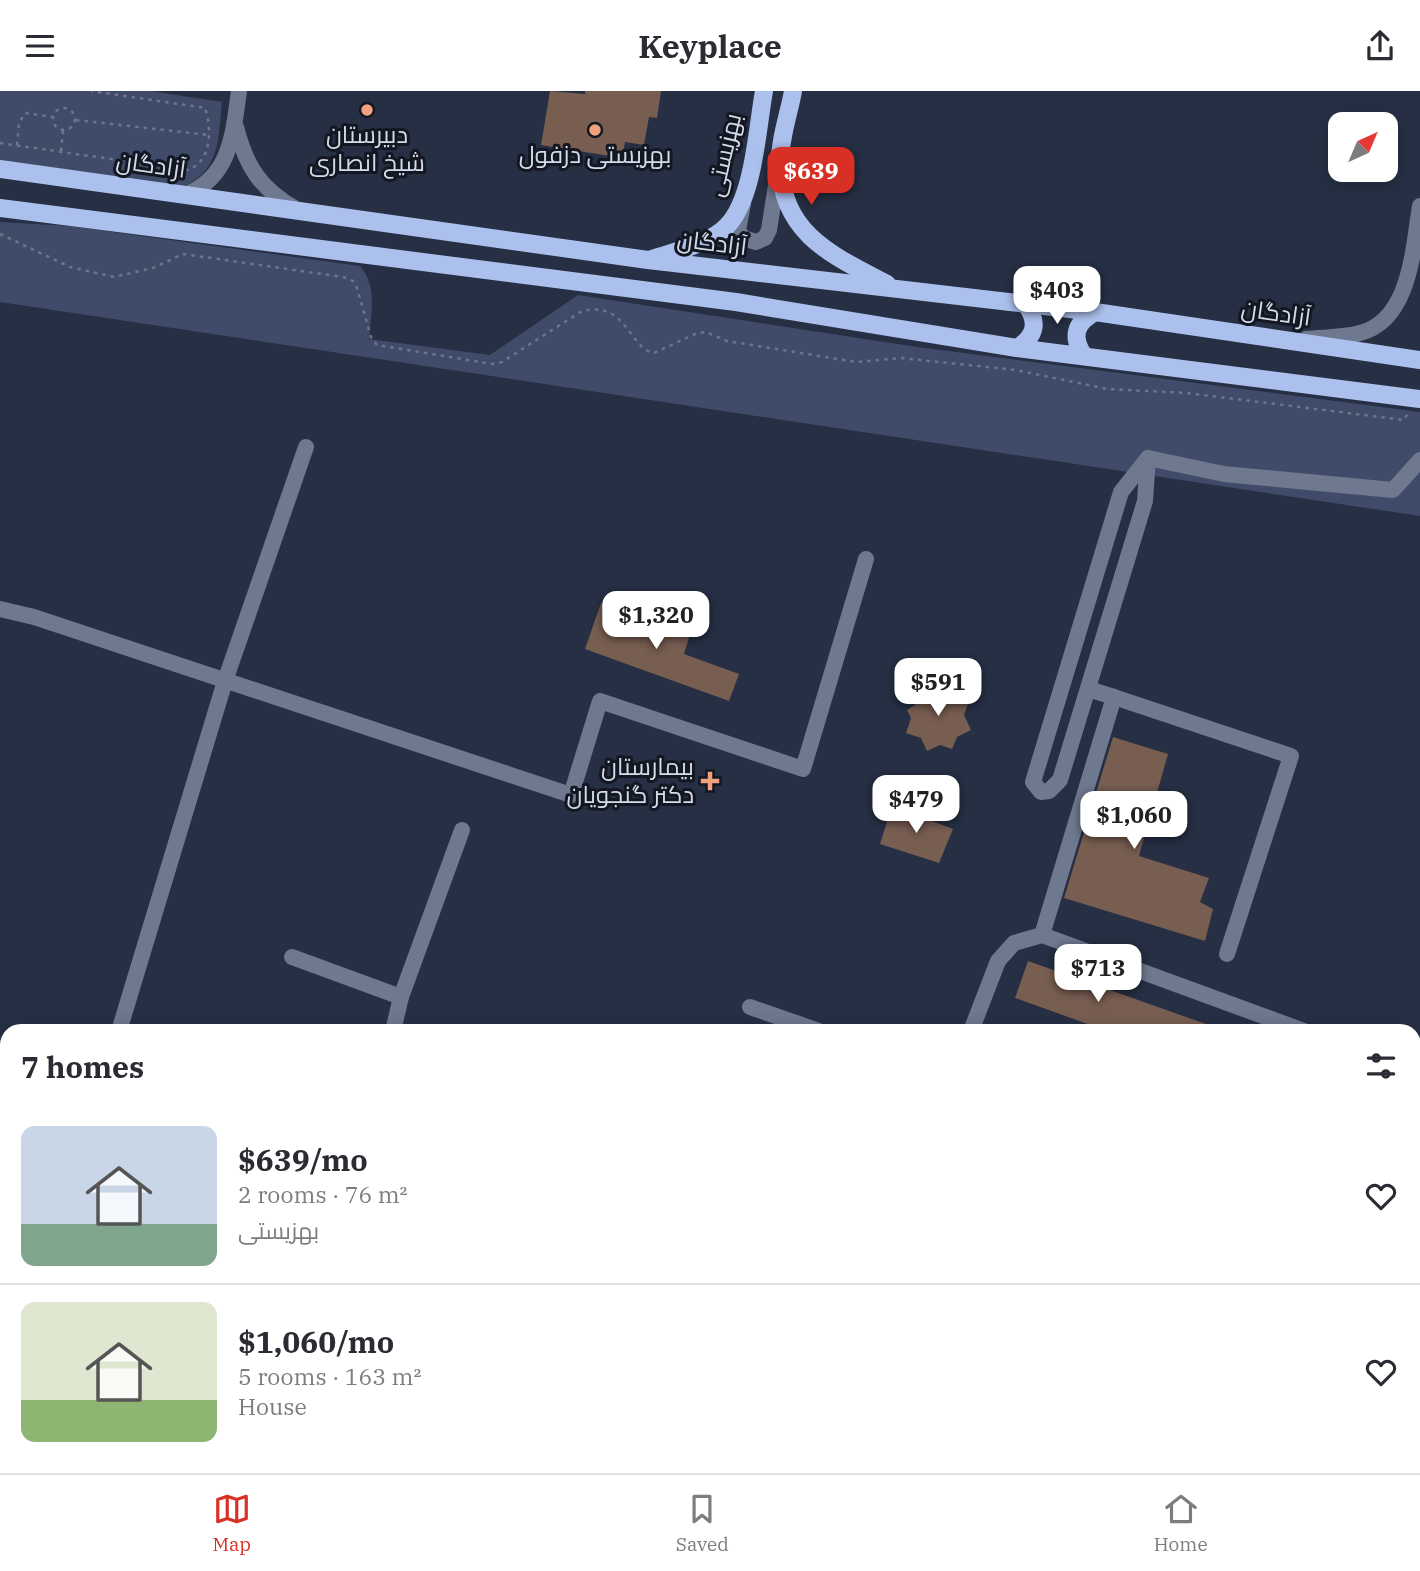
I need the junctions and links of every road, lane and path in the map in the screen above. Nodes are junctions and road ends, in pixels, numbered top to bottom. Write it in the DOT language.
graph roads {
  1 [pos="92,91"];
  2 [pos="764,91"];
  3 [pos="793,91"];
  4 [pos="234,92"];
  5 [pos="53,117"];
  6 [pos="76,120"];
  7 [pos="235,122"];
  8 [pos="63,130"];
  9 [pos="209,135"];
  10 [pos="0,143"];
  11 [pos="17,145"];
  12 [pos="61,152"];
  13 [pos="780,164"];
  14 [pos="0,169"];
  15 [pos="187,194"];
  16 [pos="743,202"];
  17 [pos="1420,206"];
  18 [pos="0,208"];
  19 [pos="296,209"];
  20 [pos="0,234"];
  21 [pos="648,260"];
  22 [pos="897,289"];
  23 [pos="1025,303"];
  24 [pos="1095,312"];
  25 [pos="1294,341"];
  26 [pos="1017,348"];
  27 [pos="1084,356"];
  28 [pos="1420,360"];
  29 [pos="1419,402"];
  30 [pos="306,447"];
  31 [pos="1148,458"];
  32 [pos="1420,460"];
  33 [pos="866,559"];
  34 [pos="0,609"];
  35 [pos="225,681"];
  36 [pos="1088,689"];
  37 [pos="1114,698"];
  38 [pos="462,830"];
  39 [pos="1042,935"];
  40 [pos="1227,954"];
  41 [pos="292,957"];
  42 [pos="401,997"];
  43 [pos="750,1007"];
  44 [pos="121,1024"];
  45 [pos="395,1024"];
  46 [pos="797,1024"];
  47 [pos="974,1024"];
  48 [pos="1285,1024"];
  1 -- 9 [label="path"];
  2 -- 16 [label="main road, بهزیستی"];
  3 -- 13 [label="main road"];
  4 -- 7 [label="street"];
  5 -- 6 [label="path"];
  5 -- 8 [label="path"];
  5 -- 11 [label="path"];
  6 -- 8 [label="path"];
  6 -- 9 [label="path"];
  7 -- 15 [label="street"];
  7 -- 19 [label="street"];
  8 -- 12 [label="path"];
  9 -- 12 [label="path"];
  10 -- 11 [label="path"];
  11 -- 12 [label="path"];
  13 -- 16 [label="street"];
  13 -- 22 [label="main road"];
  14 -- 15 [label="main road, آزادگان"];
  15 -- 19 [label="main road, آزادگان"];
  16 -- 21 [label="main road, بهزیستی"];
  17 -- 25 [label="street"];
  18 -- 26 [label="main road"];
  19 -- 21 [label="main road, آزادگان"];
  20 -- 29 [label="path"];
  21 -- 22 [label="main road, آزادگان"];
  22 -- 23 [label="main road, آزادگان"];
  23 -- 24 [label="main road, آزادگان"];
  23 -- 26 [label="main road"];
  24 -- 25 [label="main road, آزادگان"];
  24 -- 27 [label="main road"];
  25 -- 28 [label="main road, آزادگان"];
  26 -- 27 [label="main road"];
  27 -- 29 [label="main road"];
  30 -- 35 [label="street"];
  31 -- 32 [label="street"];
  31 -- 36 [label="street"];
  31 -- 36 [label="street"];
  33 -- 35 [label="street"];
  34 -- 35 [label="street"];
  35 -- 44 [label="street"];
  36 -- 37 [label="street"];
  37 -- 39 [label="street"];
  37 -- 40 [label="street"];
  38 -- 42 [label="street"];
  39 -- 47 [label="street"];
  39 -- 48 [label="street"];
  41 -- 42 [label="street"];
  42 -- 45 [label="street"];
  43 -- 46 [label="street"];
}
